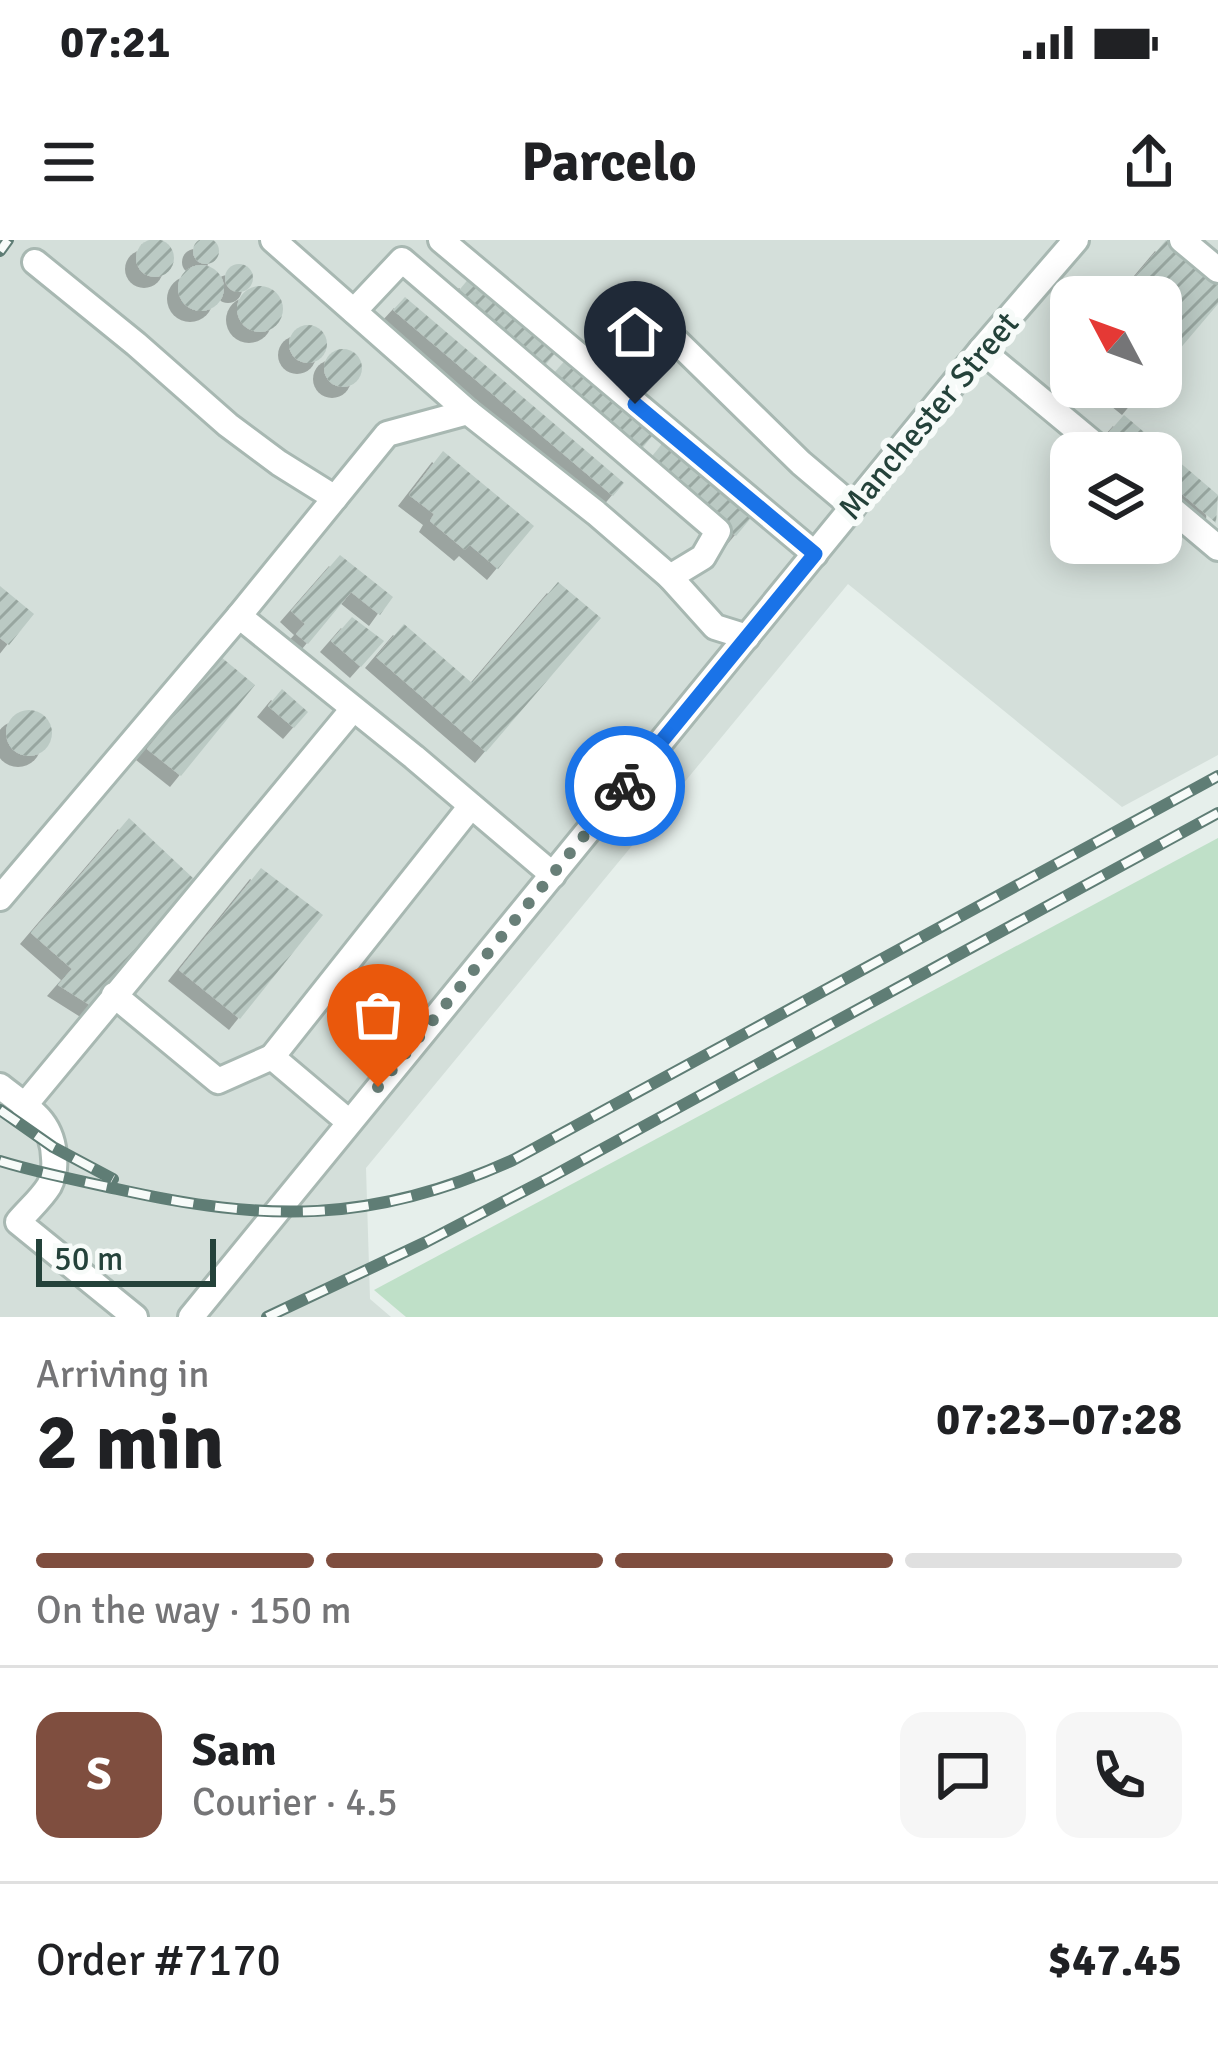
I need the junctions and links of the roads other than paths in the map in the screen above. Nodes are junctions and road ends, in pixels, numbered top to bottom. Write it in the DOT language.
graph roads {
  1 [pos="273,240"];
  2 [pos="441,240"];
  3 [pos="1076,240"];
  4 [pos="1183,240"];
  5 [pos="35,262"];
  6 [pos="1218,270"];
  7 [pos="354,311"];
  8 [pos="663,328"];
  9 [pos="981,350"];
  10 [pos="468,412"];
  11 [pos="1080,432"];
  12 [pos="335,498"];
  13 [pos="853,507"];
  14 [pos="1182,518"];
  15 [pos="1218,548"];
  16 [pos="815,554"];
  17 [pos="670,577"];
  18 [pos="239,616"];
  19 [pos="747,637"];
  20 [pos="353,709"];
  21 [pos="471,806"];
  22 [pos="553,875"];
  23 [pos="0,898"];
  24 [pos="114,995"];
  25 [pos="272,1057"];
  26 [pos="0,1086"];
  27 [pos="24,1106"];
  28 [pos="349,1122"];
  29 [pos="9,1215"];
  30 [pos="136,1317"];
  31 [pos="191,1317"];
  1 -- 7 [label="street"];
  2 -- 16 [label="street"];
  3 -- 9 [label="street, Manchester Street"];
  4 -- 6 [label="street"];
  5 -- 12 [label="street"];
  7 -- 10 [label="street"];
  7 -- 17 [label="street"];
  8 -- 13 [label="street"];
  9 -- 11 [label="street"];
  9 -- 13 [label="street, Manchester Street"];
  10 -- 12 [label="street"];
  10 -- 17 [label="street"];
  12 -- 18 [label="street"];
  13 -- 16 [label="street, Manchester Street"];
  14 -- 15 [label="street"];
  16 -- 19 [label="street, Manchester Street"];
  17 -- 19 [label="street"];
  18 -- 20 [label="street"];
  18 -- 23 [label="street"];
  19 -- 22 [label="street, Manchester Street"];
  20 -- 21 [label="street"];
  20 -- 24 [label="street"];
  21 -- 22 [label="street"];
  21 -- 25 [label="street"];
  22 -- 28 [label="street, Manchester Street"];
  24 -- 25 [label="street"];
  24 -- 27 [label="street"];
  25 -- 28 [label="street"];
  26 -- 27 [label="street"];
  27 -- 29 [label="street"];
  28 -- 31 [label="street, Manchester Street"];
  29 -- 30 [label="street"];
}
